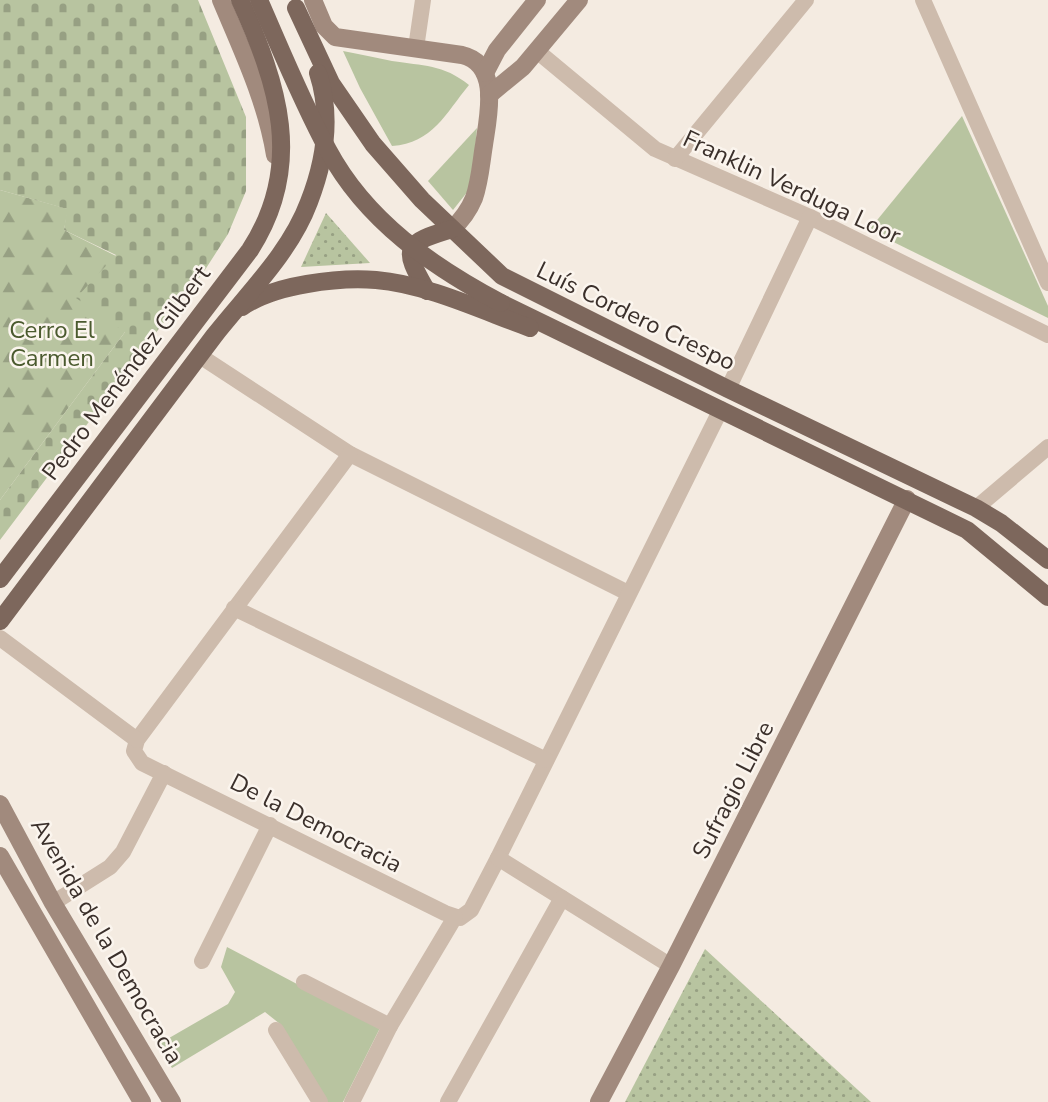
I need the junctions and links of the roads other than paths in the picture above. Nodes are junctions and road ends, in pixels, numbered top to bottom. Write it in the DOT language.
graph roads {
  1 [pos="220,0"];
  2 [pos="240,0"];
  3 [pos="259,0"];
  4 [pos="423,0"];
  5 [pos="537,0"];
  6 [pos="579,0"];
  7 [pos="806,0"];
  8 [pos="923,0"];
  9 [pos="301,3"];
  10 [pos="416,48"];
  11 [pos="537,51"];
  12 [pos="485,73"];
  13 [pos="489,95"];
  14 [pos="675,159"];
  15 [pos="277,188"];
  16 [pos="810,217"];
  17 [pos="452,229"];
  18 [pos="1048,283"];
  19 [pos="427,291"];
  20 [pos="230,315"];
  21 [pos="1048,335"];
  22 [pos="605,354"];
  23 [pos="200,356"];
  24 [pos="729,389"];
  25 [pos="721,409"];
  26 [pos="1048,447"];
  27 [pos="350,454"];
  28 [pos="908,499"];
  29 [pos="976,508"];
  30 [pos="1048,560"];
  31 [pos="0,579"];
  32 [pos="628,593"];
  33 [pos="1048,597"];
  34 [pos="234,608"];
  35 [pos="0,621"];
  36 [pos="0,638"];
  37 [pos="137,740"];
  38 [pos="547,760"];
  39 [pos="164,773"];
  40 [pos="0,804"];
  41 [pos="270,825"];
  42 [pos="0,856"];
  43 [pos="498,858"];
  44 [pos="562,898"];
  45 [pos="53,902"];
  46 [pos="455,918"];
  47 [pos="202,961"];
  48 [pos="671,966"];
  49 [pos="304,982"];
  50 [pos="390,1026"];
  51 [pos="276,1030"];
  52 [pos="142,1102"];
  53 [pos="172,1102"];
  54 [pos="320,1102"];
  55 [pos="352,1102"];
  56 [pos="448,1102"];
  57 [pos="599,1102"];
  1 -- 15 [label="street"];
  2 -- 15 [label="main road, Pedro Menéndez Gilbert"];
  3 -- 22 [label="main road, Luís Cordero Crespo, bridge"];
  4 -- 10 [label="street"];
  5 -- 12 [label="street"];
  6 -- 11 [label="street"];
  7 -- 14 [label="street"];
  8 -- 18 [label="street"];
  9 -- 10 [label="street"];
  9 -- 17 [label="main road, Luís Cordero Crespo"];
  9 -- 20 [label="main road, Pedro Menéndez Gilbert"];
  10 -- 12 [label="street"];
  11 -- 13 [label="street"];
  11 -- 14 [label="street, Franklin Verduga Loor"];
  12 -- 13 [label="street"];
  13 -- 17 [label="street"];
  14 -- 16 [label="street, Franklin Verduga Loor"];
  15 -- 31 [label="main road, Pedro Menéndez Gilbert"];
  16 -- 21 [label="street, Franklin Verduga Loor"];
  16 -- 24 [label="street"];
  17 -- 19 [label="main road"];
  17 -- 24 [label="main road, Luís Cordero Crespo"];
  19 -- 20 [label="main road"];
  19 -- 22 [label="main road"];
  20 -- 23 [label="main road, Pedro Menéndez Gilbert"];
  22 -- 25 [label="main road"];
  23 -- 27 [label="street"];
  23 -- 35 [label="main road, Pedro Menéndez Gilbert"];
  24 -- 29 [label="main road, Luís Cordero Crespo"];
  25 -- 28 [label="main road"];
  25 -- 32 [label="street"];
  26 -- 29 [label="street"];
  27 -- 32 [label="street"];
  27 -- 34 [label="street"];
  28 -- 33 [label="main road"];
  28 -- 48 [label="street, Sufragio Libre"];
  29 -- 30 [label="main road, Luís Cordero Crespo"];
  32 -- 38 [label="street"];
  34 -- 37 [label="street"];
  34 -- 38 [label="street"];
  36 -- 37 [label="street"];
  37 -- 39 [label="street, De la Democracia"];
  38 -- 43 [label="street"];
  39 -- 41 [label="street, De la Democracia"];
  39 -- 45 [label="street"];
  40 -- 45 [label="street, Avenida de la Democracia"];
  41 -- 46 [label="street, De la Democracia"];
  41 -- 47 [label="street"];
  42 -- 52 [label="street, Avenida de la Democracia"];
  43 -- 44 [label="street"];
  43 -- 46 [label="street"];
  44 -- 48 [label="street"];
  44 -- 56 [label="street"];
  45 -- 53 [label="street, Avenida de la Democracia"];
  46 -- 50 [label="street"];
  48 -- 57 [label="street, Sufragio Libre"];
  49 -- 50 [label="street"];
  50 -- 55 [label="street"];
  51 -- 54 [label="street"];
}
